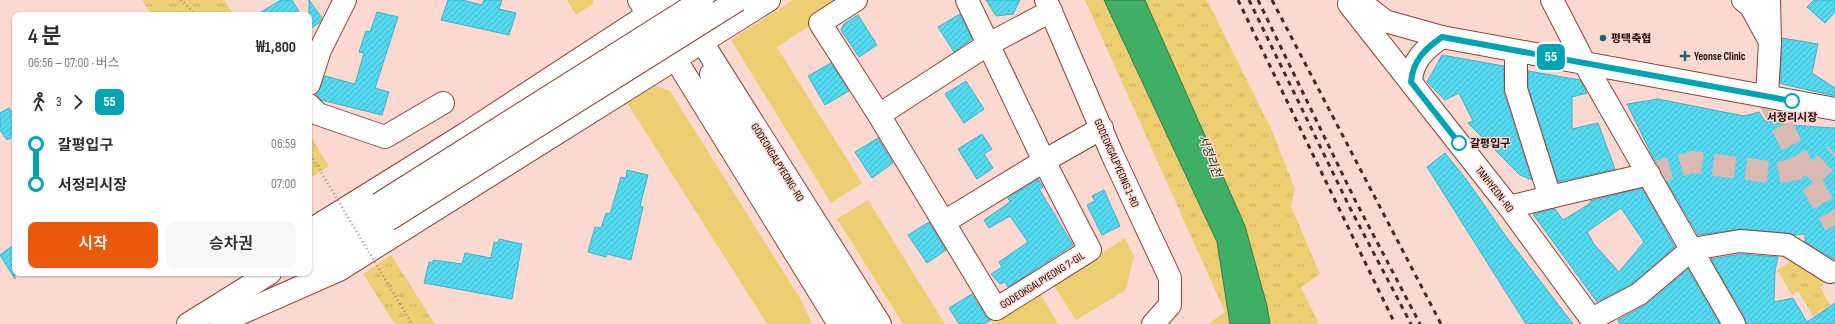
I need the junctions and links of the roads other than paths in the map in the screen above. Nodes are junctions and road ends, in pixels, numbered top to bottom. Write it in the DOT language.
graph roads {
  1 [pos="344,0"];
  2 [pos="670,0"];
  3 [pos="676,0"];
  4 [pos="702,0"];
  5 [pos="738,0"];
  6 [pos="769,0"];
  7 [pos="856,0"];
  8 [pos="967,0"];
  9 [pos="1346,0"];
  10 [pos="1358,0"];
  11 [pos="1552,0"];
  12 [pos="1743,0"];
  13 [pos="1769,0"];
  14 [pos="1048,5"];
  15 [pos="643,7"];
  16 [pos="1442,37"];
  17 [pos="1770,42"];
  18 [pos="703,43"];
  19 [pos="987,45"];
  20 [pos="1516,51"];
  21 [pos="676,60"];
  22 [pos="1585,64"];
  23 [pos="312,75"];
  24 [pos="1411,82"];
  25 [pos="1766,96"];
  26 [pos="442,103"];
  27 [pos="312,108"];
  28 [pos="1835,109"];
  29 [pos="878,115"];
  30 [pos="1102,128"];
  31 [pos="1044,160"];
  32 [pos="1648,174"];
  33 [pos="1550,197"];
  34 [pos="1509,207"];
  35 [pos="384,212"];
  36 [pos="944,222"];
  37 [pos="312,229"];
  38 [pos="312,247"];
  39 [pos="1692,249"];
  40 [pos="312,266"];
  41 [pos="1830,272"];
  42 [pos="254,276"];
  43 [pos="267,276"];
  44 [pos="296,276"];
  45 [pos="218,318"];
  46 [pos="1594,322"];
  47 [pos="188,324"];
  48 [pos="839,324"];
  49 [pos="859,324"];
  50 [pos="880,324"];
  51 [pos="1153,324"];
  52 [pos="1734,324"];
  1 -- 23 [label="street"];
  2 -- 15 [label="street"];
  3 -- 18 [label="street, GODEOKGALPYEONG-RO"];
  4 -- 35 [label="street, bridge"];
  5 -- 35 [label="street, bridge"];
  6 -- 18 [label="street"];
  7 -- 29 [label="street, GODEOKGALPYEONG 7-GIL"];
  8 -- 19 [label="street, GODEOKGALPYEONG 7-GIL"];
  9 -- 24 [label="street, TANHYEON-RO"];
  10 -- 16 [label="street"];
  11 -- 22 [label="street"];
  12 -- 17 [label="street"];
  13 -- 17 [label="street"];
  14 -- 19 [label="street"];
  14 -- 30 [label="street, GODEOKGALPYEONG 1-RO"];
  15 -- 21 [label="street"];
  15 -- 37 [label="street"];
  16 -- 20 [label="street"];
  16 -- 24 [label="street"];
  17 -- 25 [label="street"];
  18 -- 21 [label="street"];
  18 -- 49 [label="street"];
  18 -- 50 [label="street, GODEOKGALPYEONG-RO"];
  19 -- 29 [label="street"];
  19 -- 31 [label="street, GODEOKGALPYEONG 7-GIL"];
  20 -- 22 [label="street"];
  20 -- 33 [label="street"];
  21 -- 45 [label="street"];
  21 -- 48 [label="street"];
  22 -- 25 [label="street"];
  22 -- 32 [label="street"];
  24 -- 34 [label="street, TANHYEON-RO"];
  25 -- 28 [label="street"];
  26 -- 27 [label="street"];
  29 -- 36 [label="street, GODEOKGALPYEONG 7-GIL"];
  30 -- 31 [label="street"];
  30 -- 51 [label="street, GODEOKGALPYEONG 1-RO"];
  31 -- 36 [label="street"];
  31 -- 36 [label="street, GODEOKGALPYEONG 7-GIL"];
  32 -- 33 [label="street"];
  32 -- 39 [label="street"];
  33 -- 34 [label="street"];
  34 -- 46 [label="street, TANHYEON-RO"];
  35 -- 38 [label="street"];
  35 -- 40 [label="street"];
  39 -- 41 [label="street"];
  39 -- 46 [label="street"];
  39 -- 52 [label="street"];
  42 -- 45 [label="street"];
  43 -- 45 [label="street"];
  44 -- 45 [label="street"];
  45 -- 47 [label="street"];
}
